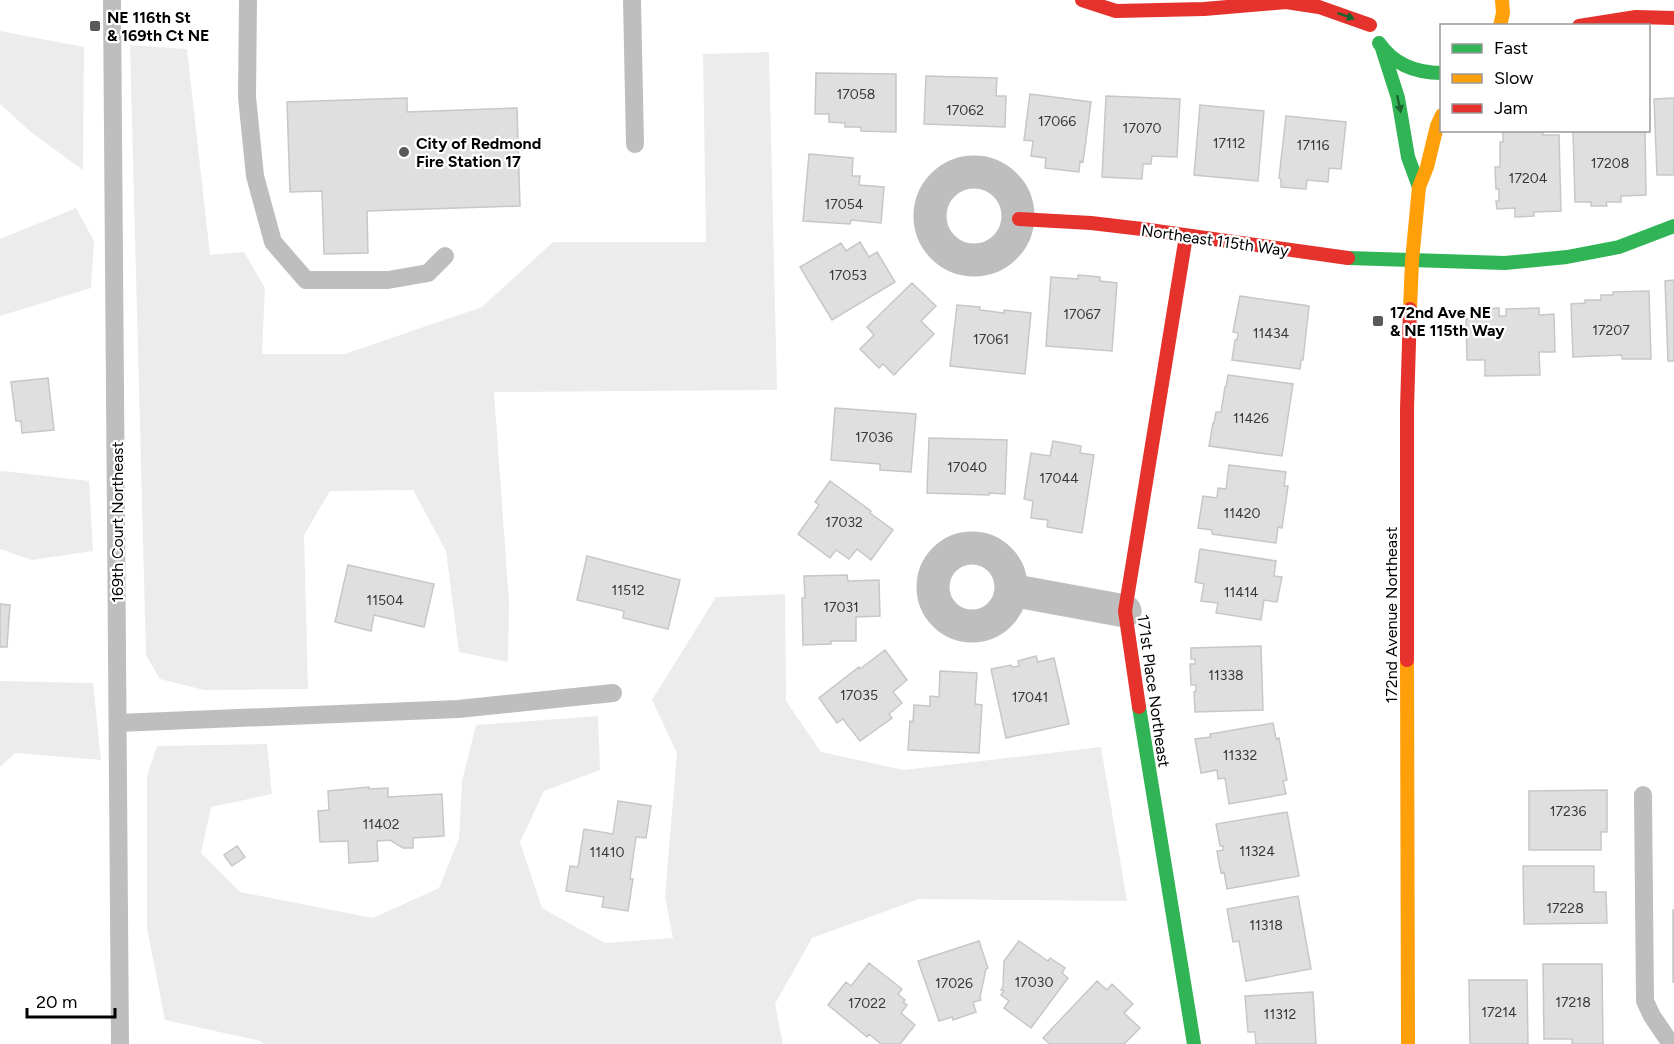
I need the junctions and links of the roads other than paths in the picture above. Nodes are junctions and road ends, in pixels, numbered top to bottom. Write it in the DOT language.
graph roads {
  1 [pos="112,0"];
  2 [pos="248,0"];
  3 [pos="632,0"];
  4 [pos="1082,0"];
  5 [pos="1502,0"];
  6 [pos="1369,8"];
  7 [pos="1674,18"];
  8 [pos="1500,24"];
  9 [pos="1587,24"];
  10 [pos="1370,25"];
  11 [pos="1382,48"];
  12 [pos="1440,74"];
  13 [pos="1440,119"];
  14 [pos="635,144"];
  15 [pos="1419,187"];
  16 [pos="1018,219"];
  17 [pos="1674,226"];
  18 [pos="1186,236"];
  19 [pos="445,256"];
  20 [pos="1412,261"];
  21 [pos="1011,590"];
  22 [pos="1125,611"];
  23 [pos="613,693"];
  24 [pos="118,723"];
  25 [pos="1643,795"];
  26 [pos="120,1044"];
  27 [pos="1194,1044"];
  28 [pos="1408,1044"];
  29 [pos="1671,1044"];
  1 -- 24 [label="lane, 169th Court Northeast"];
  2 -- 19 [label="lane"];
  3 -- 14 [label="lane"];
  4 -- 10 [label="street, one-way"];
  5 -- 8 [label="street"];
  6 -- 10 [label="street"];
  7 -- 9 [label="street"];
  10 -- 11 [label="street"];
  11 -- 12 [label="street"];
  11 -- 15 [label="street, 172nd Avenue Northeast, one-way"];
  13 -- 15 [label="street, 172nd Avenue Northeast"];
  15 -- 20 [label="street, 172nd Avenue Northeast"];
  16 -- 18 [label="street, Northeast 115th Way"];
  17 -- 20 [label="street, Northeast 115th Way"];
  18 -- 20 [label="street, Northeast 115th Way"];
  18 -- 22 [label="street, 171st Place Northeast"];
  20 -- 28 [label="street, 172nd Avenue Northeast"];
  21 -- 22 [label="street"];
  22 -- 27 [label="street, 171st Place Northeast"];
  23 -- 24 [label="lane"];
  24 -- 26 [label="lane, 169th Court Northeast"];
  25 -- 29 [label="lane"];
}
